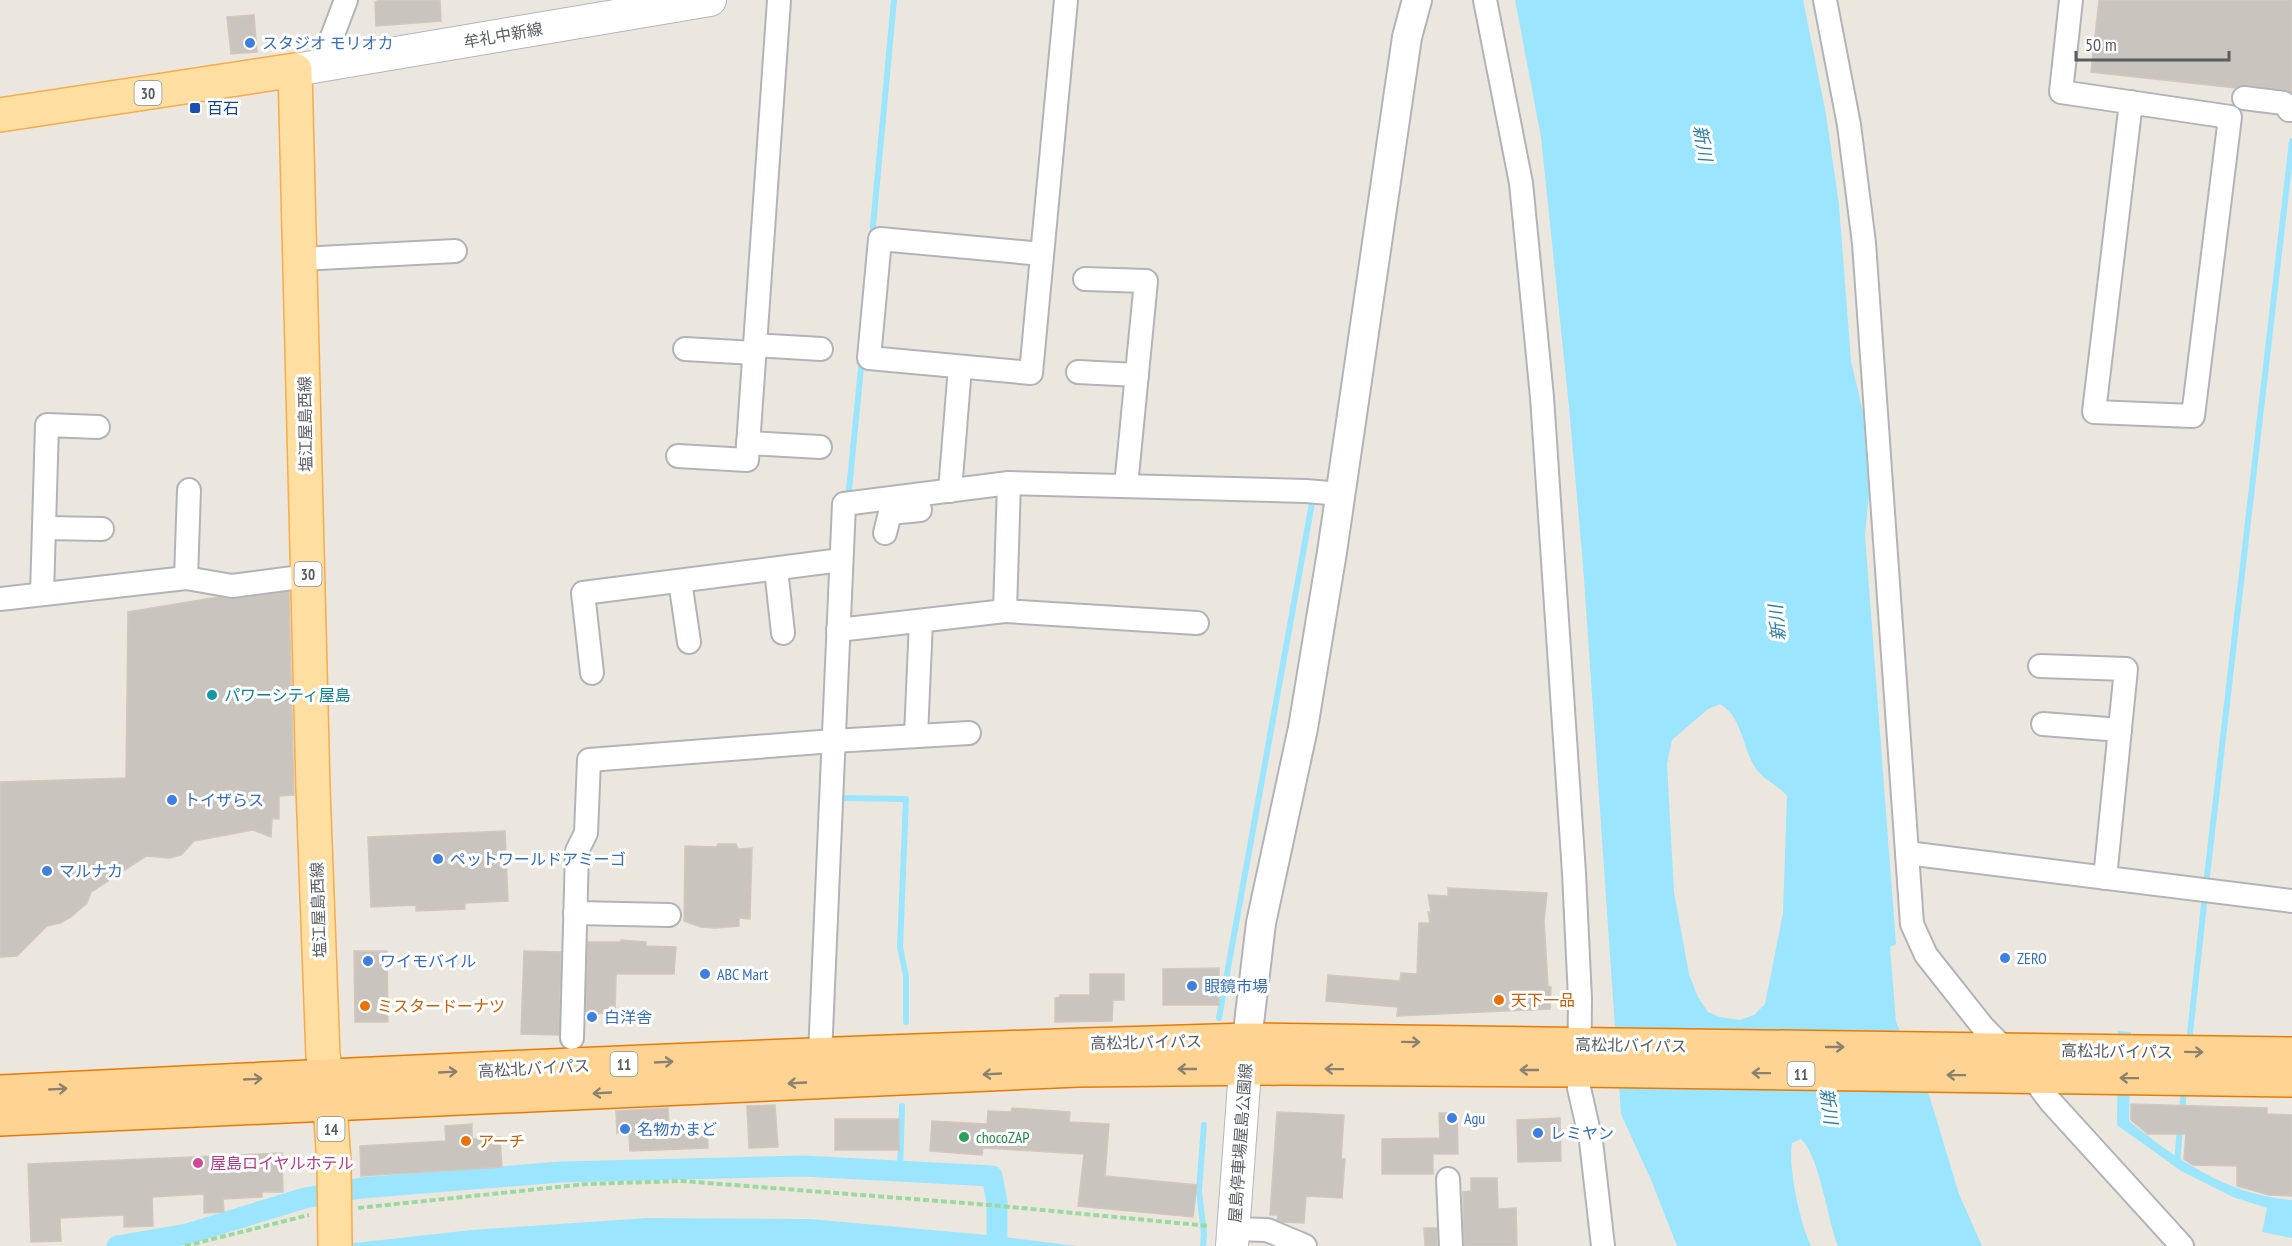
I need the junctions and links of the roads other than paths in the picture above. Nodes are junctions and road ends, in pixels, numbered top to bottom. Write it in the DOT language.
graph roads {
  1 [pos="346,0"];
  2 [pos="710,0"];
  3 [pos="779,0"];
  4 [pos="1066,0"];
  5 [pos="1417,0"];
  6 [pos="1485,0"];
  7 [pos="1825,0"];
  8 [pos="2072,0"];
  9 [pos="308,68"];
  10 [pos="2244,98"];
  11 [pos="2131,102"];
  12 [pos="2292,110"];
  13 [pos="0,115"];
  14 [pos="455,251"];
  15 [pos="1042,254"];
  16 [pos="300,259"];
  17 [pos="1085,279"];
  18 [pos="685,349"];
  19 [pos="755,349"];
  20 [pos="821,349"];
  21 [pos="960,367"];
  22 [pos="1078,372"];
  23 [pos="1137,375"];
  24 [pos="98,427"];
  25 [pos="748,442"];
  26 [pos="820,447"];
  27 [pos="678,456"];
  28 [pos="1126,486"];
  29 [pos="189,490"];
  30 [pos="950,490"];
  31 [pos="1015,493"];
  32 [pos="1341,494"];
  33 [pos="44,528"];
  34 [pos="102,529"];
  35 [pos="885,533"];
  36 [pos="842,560"];
  37 [pos="776,568"];
  38 [pos="309,576"];
  39 [pos="186,578"];
  40 [pos="681,581"];
  41 [pos="42,594"];
  42 [pos="0,599"];
  43 [pos="1005,611"];
  44 [pos="921,621"];
  45 [pos="1197,623"];
  46 [pos="838,630"];
  47 [pos="783,633"];
  48 [pos="689,642"];
  49 [pos="2040,666"];
  50 [pos="592,673"];
  51 [pos="2043,724"];
  52 [pos="2120,730"];
  53 [pos="969,733"];
  54 [pos="916,736"];
  55 [pos="833,741"];
  56 [pos="1907,853"];
  57 [pos="2105,878"];
  58 [pos="2292,901"];
  59 [pos="575,913"];
  60 [pos="669,915"];
  61 [pos="572,1038"];
  62 [pos="1246,1054"];
  63 [pos="2292,1054"];
  64 [pos="820,1055"];
  65 [pos="1583,1058"];
  66 [pos="2010,1063"];
  67 [pos="2292,1080"];
  68 [pos="329,1091"];
  69 [pos="0,1092"];
  70 [pos="0,1119"];
  71 [pos="1448,1179"];
  72 [pos="335,1214"];
  73 [pos="1232,1238"];
  74 [pos="1305,1246"];
  75 [pos="1451,1246"];
  76 [pos="1603,1246"];
  77 [pos="2182,1246"];
  1 -- 9 [label="street"];
  2 -- 9 [label="main road, 牟礼中新線"];
  3 -- 19 [label="street"];
  4 -- 15 [label="street"];
  5 -- 32 [label="street"];
  6 -- 65 [label="street"];
  7 -- 56 [label="street"];
  8 -- 11 [label="street"];
  9 -- 13 [label="main road, 30"];
  9 -- 16 [label="main road, 塩江屋島西線 / 30"];
  10 -- 12 [label="street"];
  11 -- 11 [label="street"];
  14 -- 16 [label="street"];
  15 -- 21 [label="street"];
  15 -- 21 [label="street"];
  16 -- 38 [label="main road, 塩江屋島西線 / 30"];
  17 -- 23 [label="street"];
  18 -- 19 [label="street"];
  19 -- 20 [label="street"];
  19 -- 25 [label="street"];
  21 -- 30 [label="street"];
  22 -- 23 [label="street"];
  23 -- 28 [label="street"];
  24 -- 33 [label="street"];
  25 -- 26 [label="street"];
  25 -- 27 [label="street"];
  28 -- 31 [label="street"];
  28 -- 32 [label="street"];
  29 -- 39 [label="street"];
  30 -- 31 [label="street"];
  30 -- 36 [label="street"];
  31 -- 35 [label="street"];
  31 -- 43 [label="street"];
  32 -- 62 [label="street"];
  33 -- 34 [label="street"];
  33 -- 41 [label="street"];
  36 -- 37 [label="street"];
  36 -- 46 [label="street"];
  37 -- 40 [label="street"];
  37 -- 47 [label="street"];
  38 -- 39 [label="street"];
  38 -- 68 [label="main road, 塩江屋島西線 / 30"];
  39 -- 41 [label="street"];
  40 -- 48 [label="street"];
  40 -- 50 [label="street"];
  41 -- 42 [label="street"];
  43 -- 44 [label="street"];
  43 -- 45 [label="street"];
  44 -- 46 [label="street"];
  44 -- 54 [label="street"];
  46 -- 55 [label="street"];
  49 -- 52 [label="street"];
  51 -- 52 [label="street"];
  52 -- 57 [label="street"];
  53 -- 54 [label="street"];
  54 -- 55 [label="street"];
  55 -- 59 [label="street"];
  55 -- 64 [label="street"];
  56 -- 57 [label="street"];
  56 -- 66 [label="street"];
  57 -- 58 [label="street"];
  59 -- 60 [label="street"];
  59 -- 61 [label="street"];
  62 -- 64 [label="highway, 高松北バイパス / 11"];
  62 -- 65 [label="highway, 高松北バイパス / 11"];
  62 -- 68 [label="highway, 高松北バイパス / 11, one-way"];
  62 -- 73 [label="main road, 屋島停車場屋島公園線"];
  66 -- 63 [label="highway, 高松北バイパス / 11, one-way"];
  68 -- 64 [label="highway, 高松北バイパス / 11, one-way"];
  65 -- 66 [label="highway, 高松北バイパス / 11"];
  65 -- 76 [label="street"];
  67 -- 66 [label="highway, 高松北バイパス / 11, one-way"];
  66 -- 77 [label="street"];
  69 -- 68 [label="highway, 高松北バイパス / 11, one-way"];
  68 -- 70 [label="highway, 高松北バイパス / 11"];
  68 -- 72 [label="main road, 14"];
  71 -- 75 [label="street"];
  73 -- 74 [label="street"];
}
